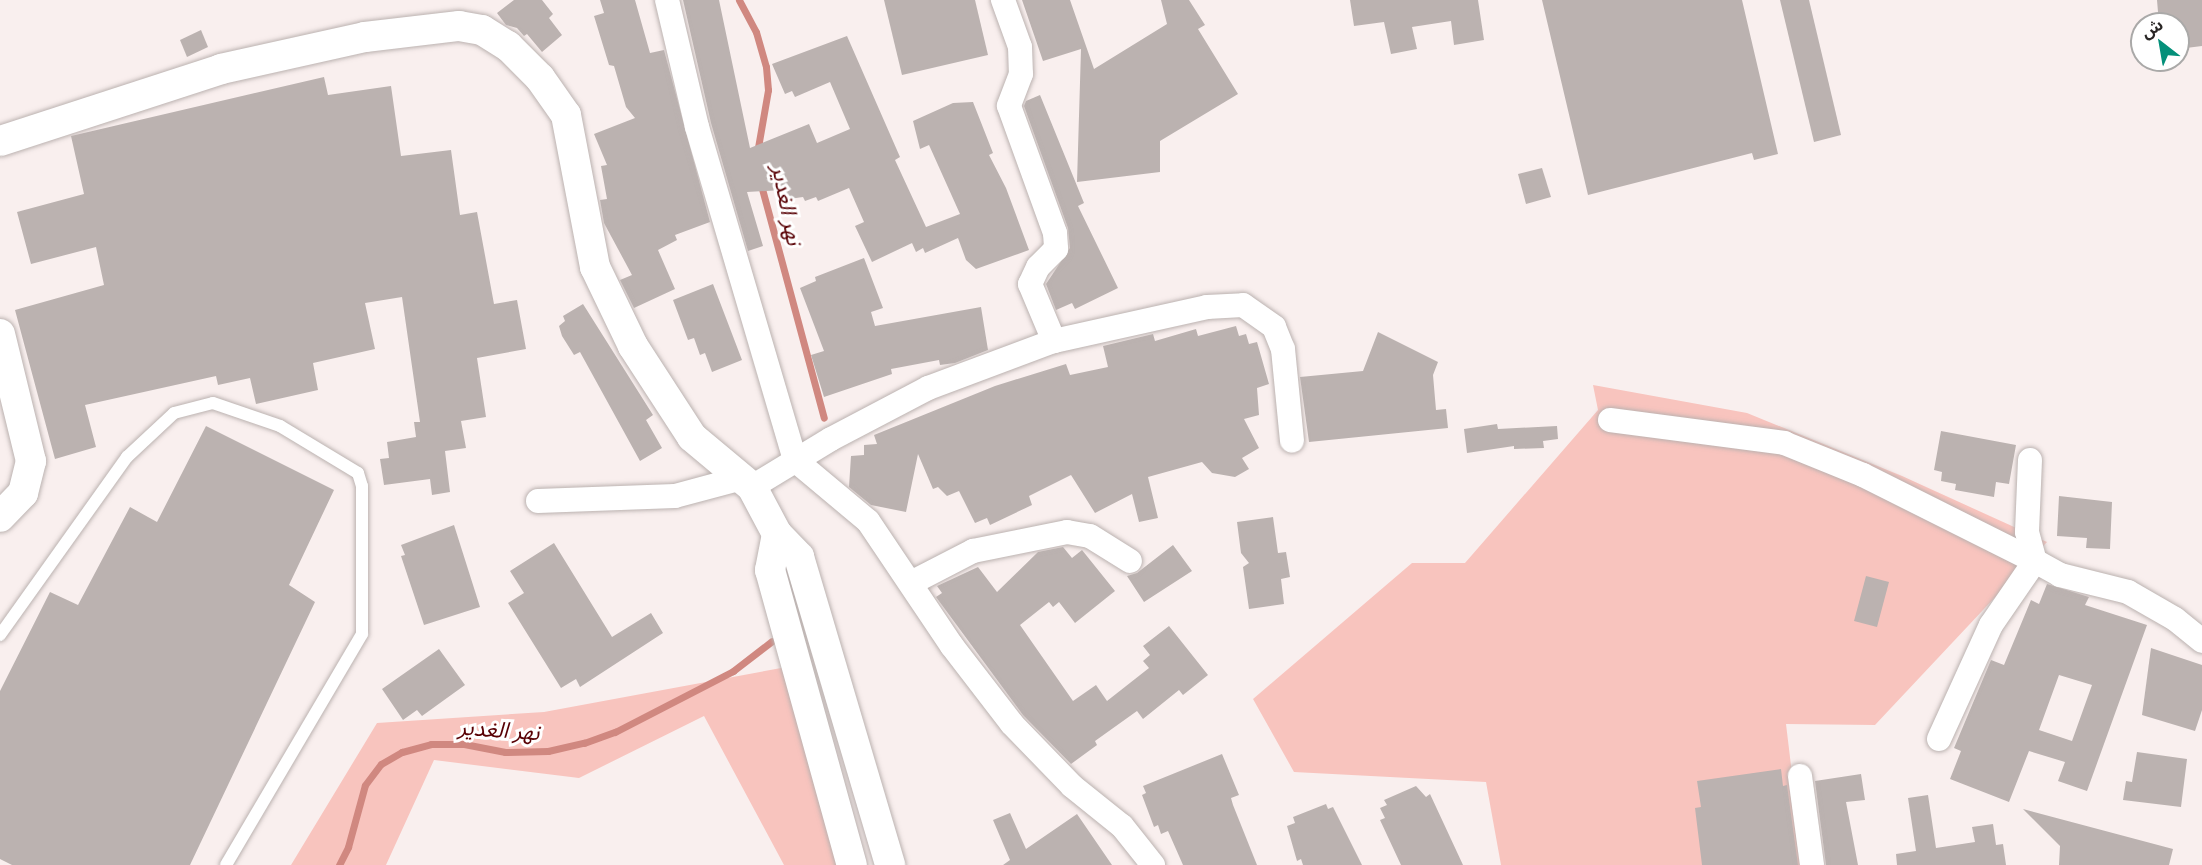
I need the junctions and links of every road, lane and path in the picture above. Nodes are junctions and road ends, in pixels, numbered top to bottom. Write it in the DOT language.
graph roads {
  1 [pos="668,0"];
  2 [pos="1003,0"];
  3 [pos="0,141"];
  4 [pos="0,334"];
  5 [pos="1054,341"];
  6 [pos="1610,420"];
  7 [pos="1292,441"];
  8 [pos="795,460"];
  9 [pos="2030,460"];
  10 [pos="747,482"];
  11 [pos="538,501"];
  12 [pos="0,517"];
  13 [pos="777,534"];
  14 [pos="1130,561"];
  15 [pos="2036,561"];
  16 [pos="911,583"];
  17 [pos="0,635"];
  18 [pos="2202,641"];
  19 [pos="1939,739"];
  20 [pos="1800,776"];
  21 [pos="226,865"];
  22 [pos="852,865"];
  23 [pos="890,865"];
  24 [pos="1153,865"];
  25 [pos="1812,865"];
  1 -- 8 [label="street"];
  2 -- 5 [label="street"];
  3 -- 10 [label="street"];
  4 -- 12 [label="street"];
  5 -- 7 [label="street"];
  5 -- 8 [label="street"];
  6 -- 15 [label="street"];
  8 -- 10 [label="street"];
  8 -- 16 [label="street"];
  9 -- 15 [label="street"];
  10 -- 11 [label="street"];
  10 -- 13 [label="street"];
  13 -- 22 [label="street"];
  13 -- 23 [label="street"];
  14 -- 16 [label="street"];
  15 -- 18 [label="street"];
  15 -- 19 [label="street"];
  16 -- 24 [label="street"];
  17 -- 21 [label="lane"];
  20 -- 25 [label="street"];
}
